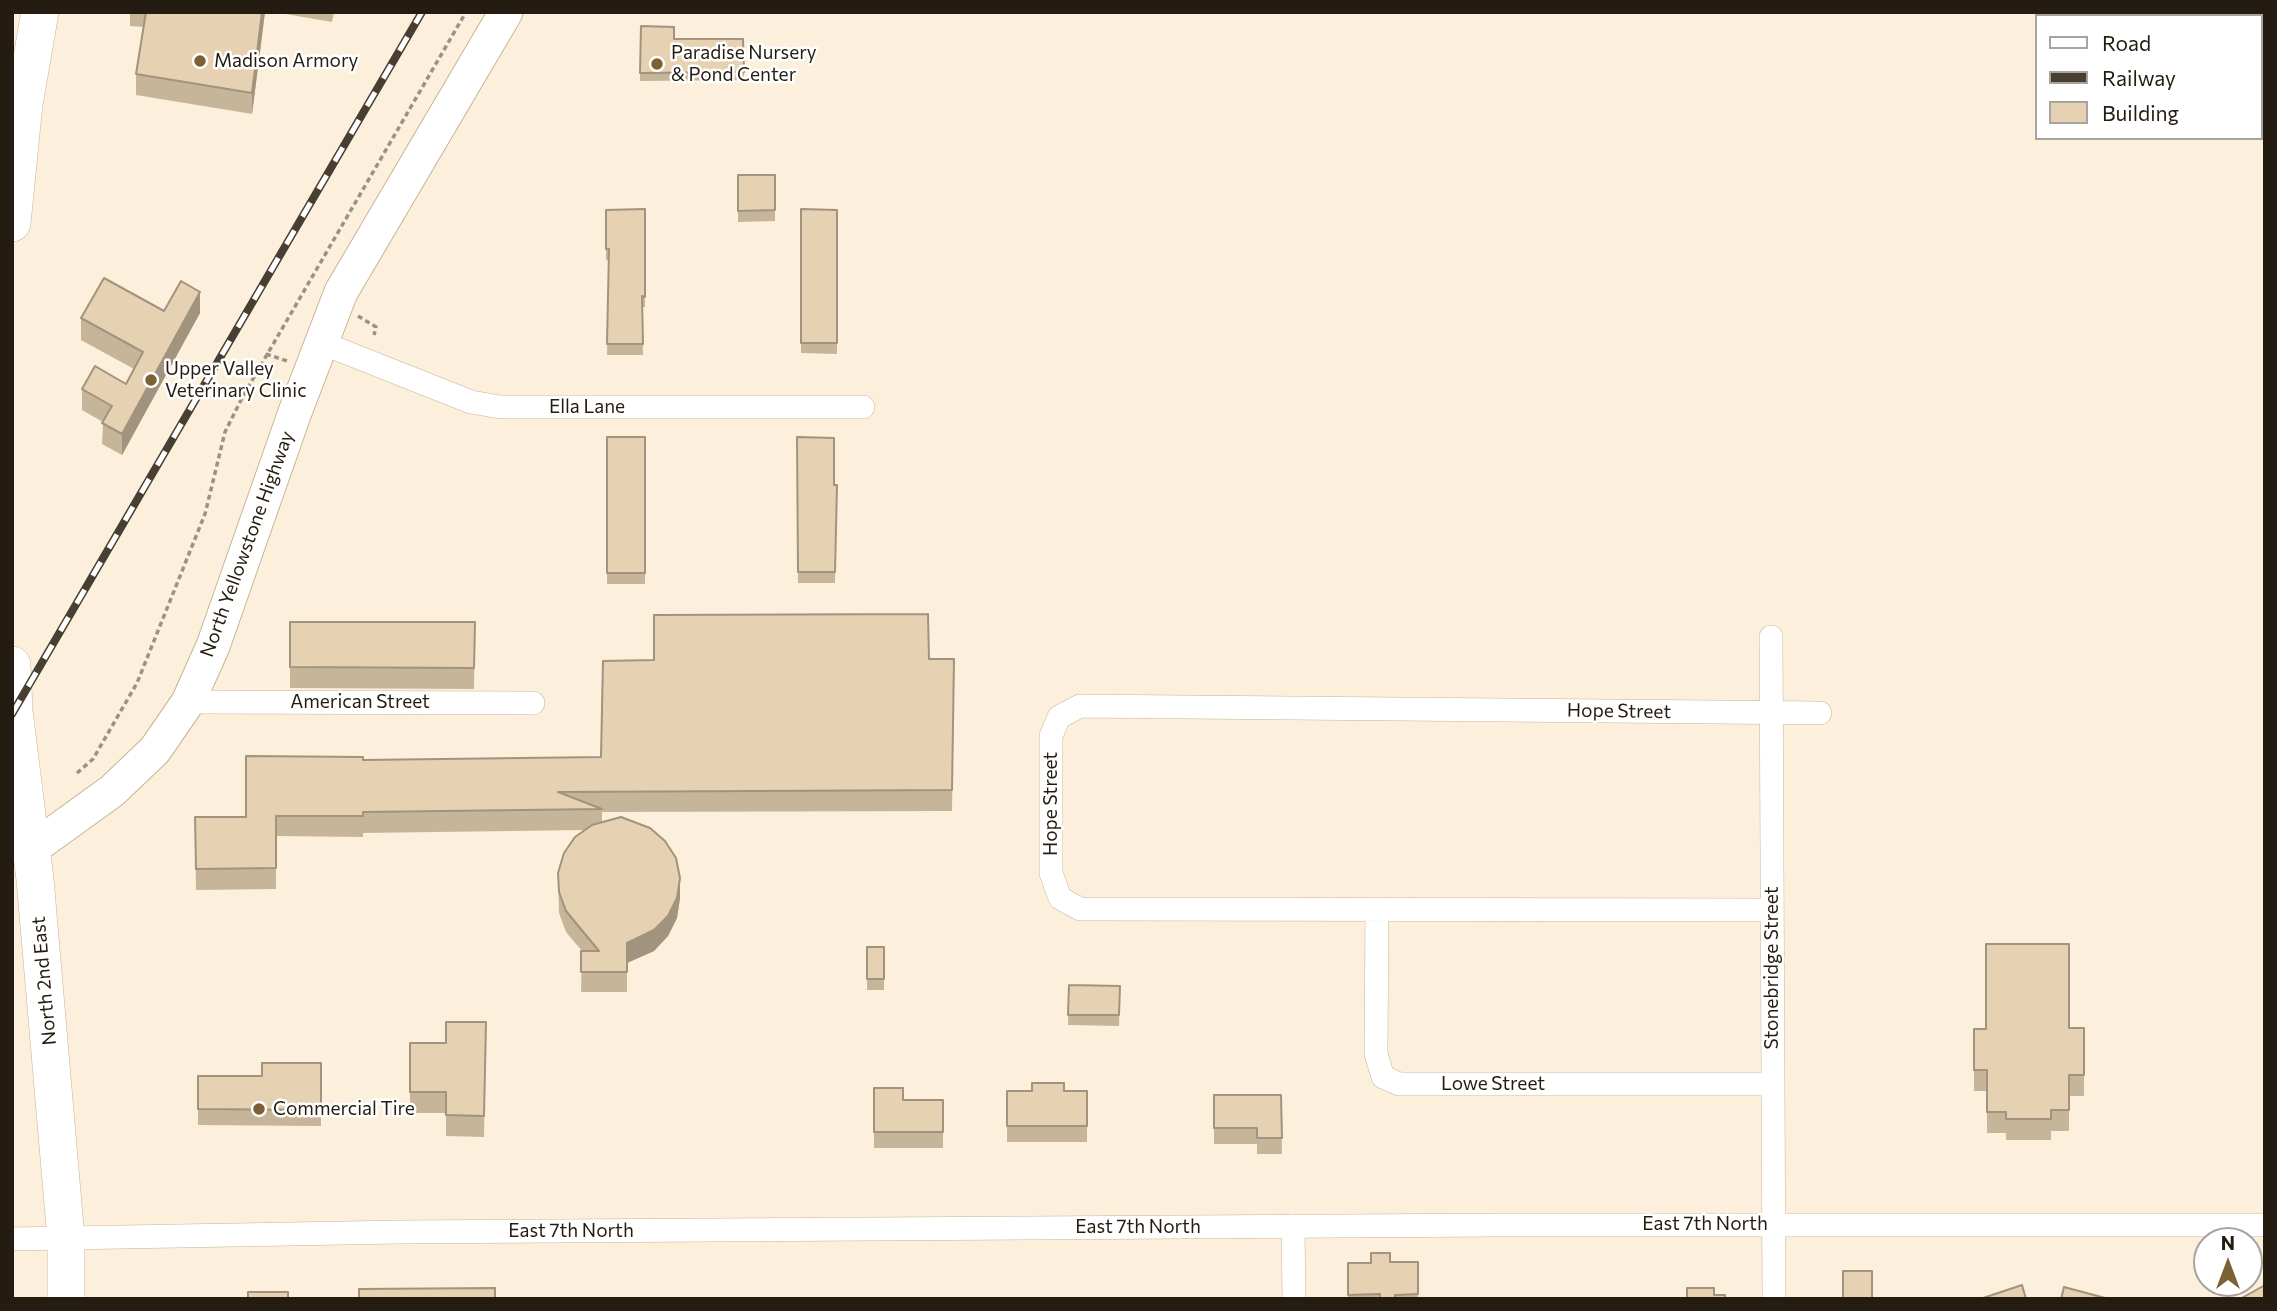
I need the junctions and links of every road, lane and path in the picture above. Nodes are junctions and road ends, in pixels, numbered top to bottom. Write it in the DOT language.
graph roads {
  1 [pos="40,12"];
  2 [pos="466,12"];
  3 [pos="506,12"];
  4 [pos="12,223"];
  5 [pos="357,315"];
  6 [pos="374,335"];
  7 [pos="322,342"];
  8 [pos="266,355"];
  9 [pos="293,363"];
  10 [pos="863,407"];
  11 [pos="1770,637"];
  12 [pos="12,665"];
  13 [pos="188,702"];
  14 [pos="533,703"];
  15 [pos="1771,712"];
  16 [pos="1820,713"];
  17 [pos="76,773"];
  18 [pos="33,848"];
  19 [pos="1377,909"];
  20 [pos="1772,910"];
  21 [pos="1773,1084"];
  22 [pos="1774,1223"];
  23 [pos="2265,1225"];
  24 [pos="1293,1226"];
  25 [pos="12,1239"];
  26 [pos="66,1239"];
  27 [pos="66,1299"];
  28 [pos="1294,1299"];
  29 [pos="1774,1299"];
  1 -- 4 [label="main road"];
  2 -- 8 [label="path"];
  3 -- 7 [label="main road, North Yellowstone Highway"];
  5 -- 6 [label="path"];
  7 -- 10 [label="street, Ella Lane"];
  7 -- 13 [label="main road, North Yellowstone Highway"];
  8 -- 9 [label="path"];
  8 -- 17 [label="path"];
  11 -- 15 [label="street, Stonebridge Street"];
  12 -- 18 [label="main road, North 2nd East"];
  13 -- 14 [label="street, American Street"];
  13 -- 18 [label="main road, North Yellowstone Highway"];
  15 -- 16 [label="street, Hope Street"];
  15 -- 19 [label="street, Hope Street"];
  15 -- 20 [label="street, Stonebridge Street"];
  18 -- 26 [label="main road, North 2nd East"];
  19 -- 20 [label="street, Hope Street"];
  19 -- 21 [label="street, Lowe Street"];
  20 -- 21 [label="street, Stonebridge Street"];
  21 -- 22 [label="street, Stonebridge Street"];
  22 -- 23 [label="street, East 7th North"];
  22 -- 24 [label="street, East 7th North"];
  22 -- 29 [label="street, Stonebridge Street"];
  24 -- 26 [label="street, East 7th North"];
  24 -- 28 [label="street"];
  25 -- 26 [label="street, East 7th North"];
  26 -- 27 [label="main road, North 2nd East"];
}
